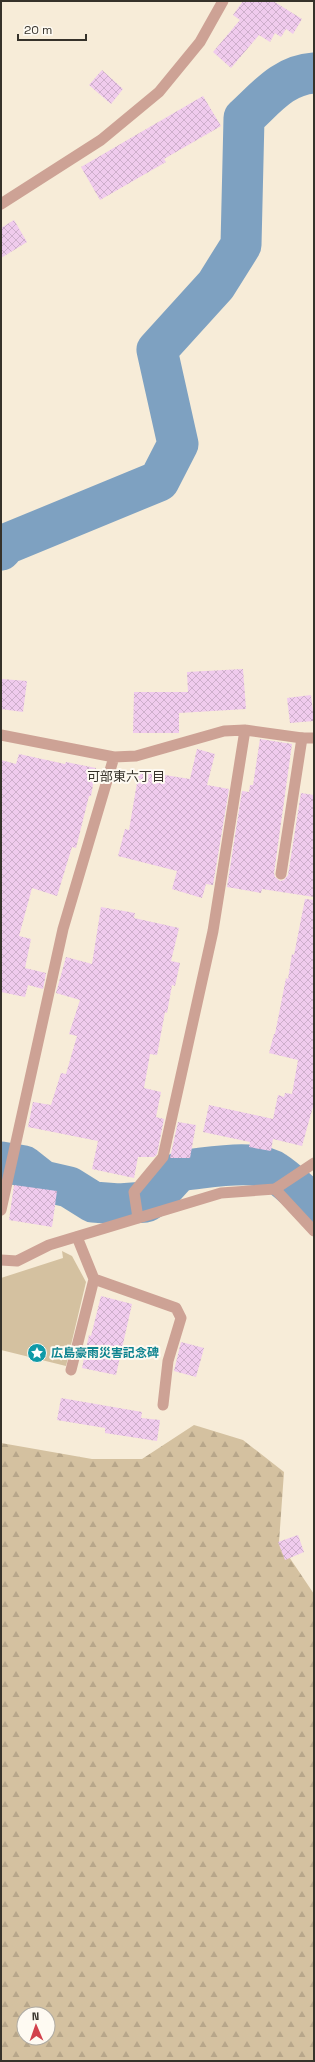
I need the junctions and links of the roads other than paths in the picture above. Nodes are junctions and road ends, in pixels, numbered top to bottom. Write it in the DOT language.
graph roads {
  1 [pos="223,1"];
  2 [pos="1,204"];
  3 [pos="245,730"];
  4 [pos="1,735"];
  5 [pos="302,738"];
  6 [pos="314,738"];
  7 [pos="114,758"];
  8 [pos="281,874"];
  9 [pos="314,1163"];
  10 [pos="278,1187"];
  11 [pos="136,1208"];
  12 [pos="1,1210"];
  13 [pos="314,1231"];
  14 [pos="77,1237"];
  15 [pos="1,1260"];
  16 [pos="94,1279"];
  17 [pos="71,1370"];
  18 [pos="163,1405"];
  1 -- 2 [label="street"];
  3 -- 5 [label="street"];
  3 -- 7 [label="street"];
  3 -- 11 [label="street"];
  4 -- 7 [label="street"];
  5 -- 6 [label="street"];
  5 -- 8 [label="street"];
  7 -- 12 [label="street"];
  9 -- 10 [label="street"];
  10 -- 11 [label="street"];
  10 -- 13 [label="street"];
  11 -- 14 [label="street"];
  14 -- 15 [label="street"];
  14 -- 16 [label="street"];
  16 -- 17 [label="street"];
  16 -- 18 [label="street"];
}
